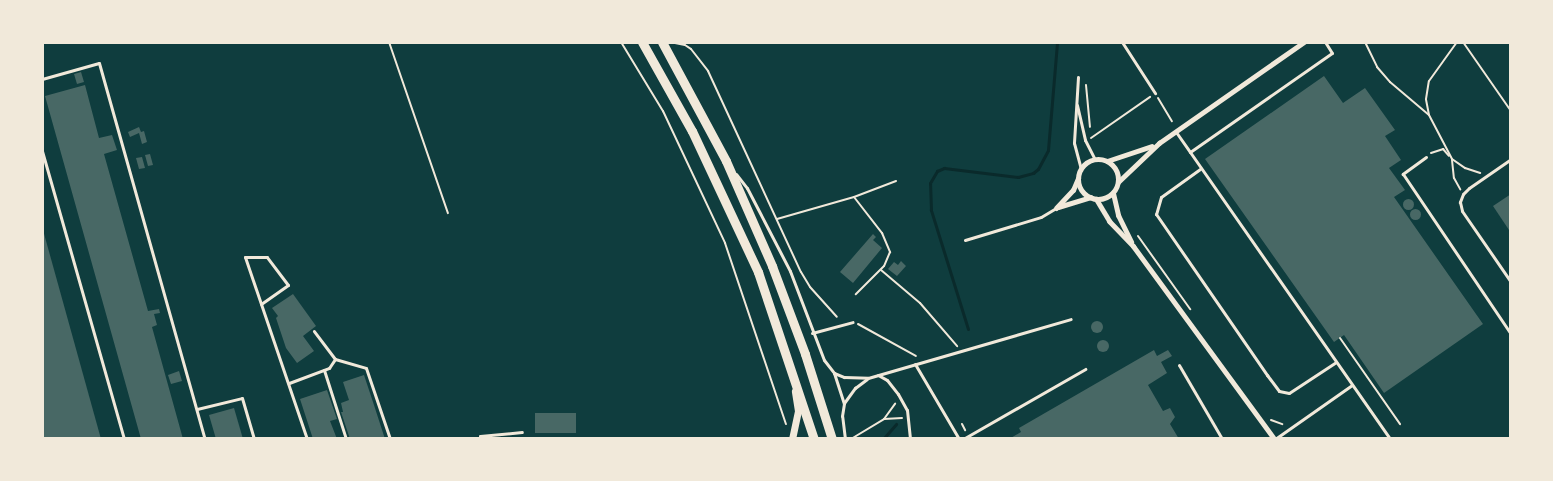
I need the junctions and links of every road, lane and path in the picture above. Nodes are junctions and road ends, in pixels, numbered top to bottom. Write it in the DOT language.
graph roads {
  1 [pos="389,42"];
  2 [pos="621,42"];
  3 [pos="642,42"];
  4 [pos="662,42"];
  5 [pos="1122,42"];
  6 [pos="1304,42"];
  7 [pos="1325,42"];
  8 [pos="1365,42"];
  9 [pos="1456,42"];
  10 [pos="675,43"];
  11 [pos="1464,43"];
  12 [pos="1078,77"];
  13 [pos="42,79"];
  14 [pos="1086,85"];
  15 [pos="1155,93"];
  16 [pos="1076,100"];
  17 [pos="1511,111"];
  18 [pos="1429,115"];
  19 [pos="1172,121"];
  20 [pos="1175,131"];
  21 [pos="1092,139"];
  22 [pos="1085,140"];
  23 [pos="1159,143"];
  24 [pos="42,151"];
  25 [pos="1190,152"];
  26 [pos="1426,157"];
  27 [pos="1452,159"];
  28 [pos="1511,159"];
  29 [pos="1095,160"];
  30 [pos="726,161"];
  31 [pos="1107,161"];
  32 [pos="1200,169"];
  33 [pos="1080,173"];
  34 [pos="1488,175"];
  35 [pos="896,181"];
  36 [pos="1118,182"];
  37 [pos="1113,193"];
  38 [pos="1462,194"];
  39 [pos="854,197"];
  40 [pos="1093,198"];
  41 [pos="1056,208"];
  42 [pos="448,213"];
  43 [pos="777,219"];
  44 [pos="1135,232"];
  45 [pos="965,240"];
  46 [pos="1133,246"];
  47 [pos="881,269"];
  48 [pos="1511,282"];
  49 [pos="856,294"];
  50 [pos="261,304"];
  51 [pos="1190,309"];
  52 [pos="837,317"];
  53 [pos="1071,320"];
  54 [pos="853,322"];
  55 [pos="314,331"];
  56 [pos="812,333"];
  57 [pos="1511,334"];
  58 [pos="1340,338"];
  59 [pos="961,351"];
  60 [pos="335,359"];
  61 [pos="924,362"];
  62 [pos="1336,362"];
  63 [pos="915,364"];
  64 [pos="1179,365"];
  65 [pos="792,368"];
  66 [pos="1085,369"];
  67 [pos="324,370"];
  68 [pos="834,373"];
  69 [pos="878,375"];
  70 [pos="868,378"];
  71 [pos="288,383"];
  72 [pos="1352,386"];
  73 [pos="900,396"];
  74 [pos="844,403"];
  75 [pos="197,409"];
  76 [pos="884,418"];
  77 [pos="908,418"];
  78 [pos="1270,420"];
  79 [pos="1400,424"];
  80 [pos="788,429"];
  81 [pos="1287,430"];
  82 [pos="522,432"];
  83 [pos="855,438"];
  84 [pos="124,439"];
  85 [pos="205,439"];
  86 [pos="254,439"];
  87 [pos="307,439"];
  88 [pos="346,439"];
  89 [pos="390,439"];
  90 [pos="480,439"];
  91 [pos="792,439"];
  92 [pos="814,439"];
  93 [pos="831,439"];
  94 [pos="845,439"];
  95 [pos="851,439"];
  96 [pos="910,439"];
  97 [pos="961,439"];
  98 [pos="1222,439"];
  99 [pos="1274,439"];
  100 [pos="1390,439"];
  1 -- 42 [label="path"];
  2 -- 80 [label="path"];
  3 -- 65 [label="main road"];
  4 -- 30 [label="main road"];
  5 -- 15 [label="lane"];
  6 -- 20 [label="street"];
  7 -- 25 [label="lane"];
  8 -- 18 [label="path"];
  9 -- 18 [label="path"];
  10 -- 43 [label="path"];
  11 -- 17 [label="path"];
  12 -- 16 [label="lane"];
  13 -- 75 [label="lane"];
  14 -- 21 [label="path"];
  15 -- 19 [label="path"];
  15 -- 21 [label="path"];
  16 -- 22 [label="lane"];
  16 -- 33 [label="lane"];
  18 -- 27 [label="path"];
  20 -- 23 [label="street"];
  20 -- 25 [label="lane"];
  21 -- 22 [label="path"];
  22 -- 29 [label="lane"];
  23 -- 31 [label="street"];
  23 -- 36 [label="street"];
  24 -- 84 [label="lane"];
  25 -- 32 [label="lane"];
  26 -- 27 [label="path"];
  26 -- 57 [label="lane"];
  27 -- 34 [label="path"];
  27 -- 38 [label="path"];
  28 -- 34 [label="lane"];
  29 -- 31 [label="street"];
  29 -- 33 [label="street"];
  30 -- 56 [label="lane"];
  30 -- 93 [label="main road"];
  31 -- 36 [label="street"];
  32 -- 62 [label="lane"];
  32 -- 62 [label="lane"];
  33 -- 40 [label="street"];
  33 -- 41 [label="street"];
  34 -- 38 [label="lane"];
  35 -- 39 [label="path"];
  36 -- 37 [label="street"];
  37 -- 40 [label="street"];
  37 -- 46 [label="street"];
  38 -- 48 [label="lane"];
  39 -- 43 [label="path"];
  39 -- 47 [label="path"];
  40 -- 41 [label="street"];
  40 -- 46 [label="street"];
  41 -- 45 [label="lane"];
  43 -- 52 [label="path"];
  44 -- 51 [label="path"];
  46 -- 99 [label="street"];
  47 -- 49 [label="path"];
  47 -- 59 [label="path"];
  50 -- 50 [label="lane"];
  50 -- 71 [label="lane"];
  53 -- 59 [label="lane"];
  54 -- 56 [label="lane"];
  54 -- 61 [label="path"];
  55 -- 60 [label="lane"];
  56 -- 68 [label="lane"];
  58 -- 79 [label="path"];
  59 -- 61 [label="lane"];
  60 -- 67 [label="lane"];
  60 -- 89 [label="lane"];
  61 -- 63 [label="lane"];
  62 -- 72 [label="lane"];
  63 -- 69 [label="lane"];
  63 -- 97 [label="lane"];
  64 -- 98 [label="lane"];
  65 -- 91 [label="street"];
  65 -- 92 [label="main road"];
  66 -- 97 [label="lane"];
  67 -- 71 [label="lane"];
  67 -- 88 [label="lane"];
  68 -- 70 [label="lane"];
  68 -- 74 [label="lane"];
  69 -- 70 [label="lane"];
  69 -- 73 [label="lane"];
  70 -- 74 [label="lane"];
  71 -- 87 [label="lane"];
  72 -- 81 [label="lane"];
  72 -- 100 [label="lane"];
  73 -- 76 [label="path"];
  73 -- 77 [label="lane"];
  74 -- 94 [label="lane"];
  75 -- 85 [label="lane"];
  75 -- 86 [label="lane"];
  76 -- 77 [label="path"];
  76 -- 83 [label="path"];
  77 -- 96 [label="lane"];
  78 -- 81 [label="path"];
  81 -- 99 [label="lane"];
  82 -- 90 [label="lane"];
  83 -- 95 [label="path"];
}
